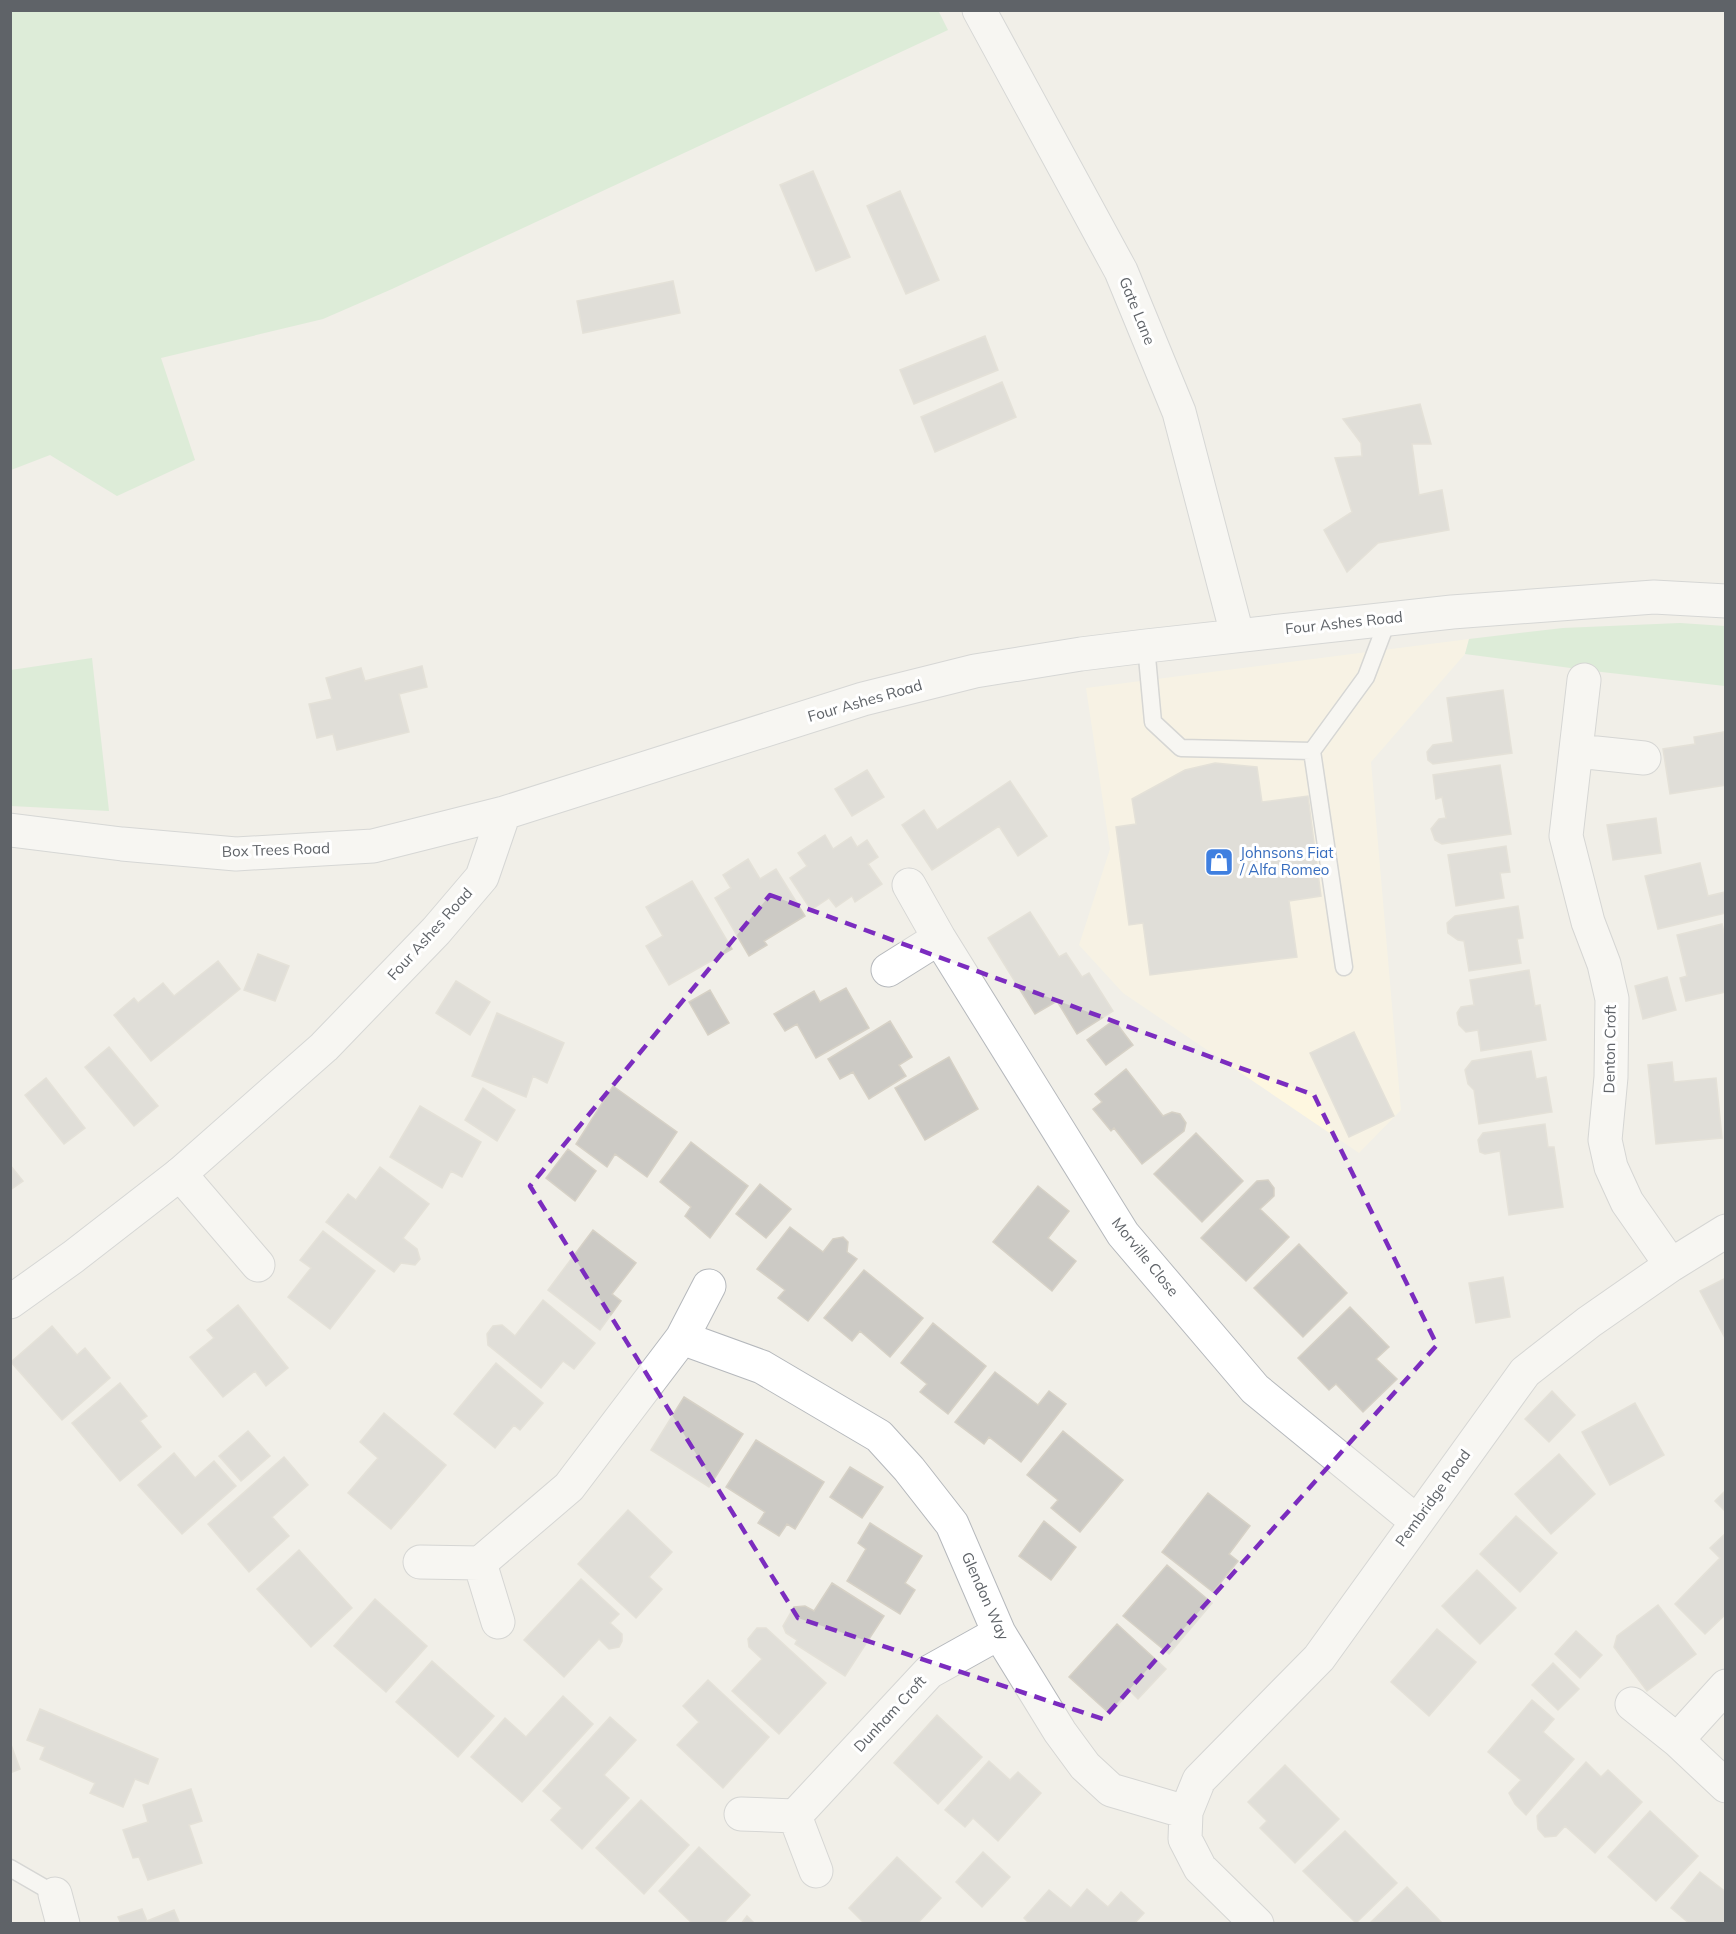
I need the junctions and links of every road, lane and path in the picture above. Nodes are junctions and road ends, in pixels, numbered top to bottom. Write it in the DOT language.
graph roads {
  1 [pos="979,10"];
  2 [pos="1725,601"];
  3 [pos="1388,619"];
  4 [pos="1237,634"];
  5 [pos="1146,646"];
  6 [pos="1584,680"];
  7 [pos="1312,751"];
  8 [pos="1577,751"];
  9 [pos="1644,758"];
  10 [pos="504,813"];
  11 [pos="10,830"];
  12 [pos="909,885"];
  13 [pos="939,938"];
  14 [pos="1344,968"];
  15 [pos="888,970"];
  16 [pos="180,1174"];
  17 [pos="1725,1231"];
  18 [pos="258,1265"];
  19 [pos="1671,1265"];
  20 [pos="709,1286"];
  21 [pos="10,1302"];
  22 [pos="682,1338"];
  23 [pos="1416,1521"];
  24 [pos="420,1562"];
  25 [pos="480,1563"];
  26 [pos="498,1622"];
  27 [pos="999,1633"];
  28 [pos="1725,1686"];
  29 [pos="1632,1704"];
  30 [pos="1677,1740"];
  31 [pos="1725,1786"];
  32 [pos="1186,1812"];
  33 [pos="741,1814"];
  34 [pos="795,1816"];
  35 [pos="10,1868"];
  36 [pos="816,1871"];
  37 [pos="59,1909"];
  38 [pos="1257,1923"];
  1 -- 4 [label="street, Gate Lane"];
  2 -- 3 [label="street, Four Ashes Road"];
  3 -- 4 [label="street, Four Ashes Road"];
  3 -- 7 [label="lane"];
  4 -- 5 [label="street, Four Ashes Road"];
  5 -- 7 [label="lane"];
  5 -- 10 [label="street, Four Ashes Road"];
  6 -- 8 [label="street, Denton Croft"];
  7 -- 14 [label="lane"];
  8 -- 9 [label="street"];
  8 -- 19 [label="street, Denton Croft"];
  10 -- 11 [label="street, Box Trees Road"];
  10 -- 16 [label="street, Four Ashes Road"];
  12 -- 13 [label="street, Morville Close"];
  13 -- 15 [label="street"];
  13 -- 23 [label="street, Morville Close"];
  16 -- 18 [label="street"];
  16 -- 21 [label="street, Four Ashes Road"];
  17 -- 19 [label="street, Pembridge Road"];
  19 -- 23 [label="street, Pembridge Road"];
  20 -- 22 [label="street"];
  22 -- 25 [label="street"];
  22 -- 27 [label="street, Glendon Way"];
  23 -- 32 [label="street, Pembridge Road"];
  24 -- 25 [label="street"];
  25 -- 26 [label="street"];
  27 -- 32 [label="street, Glendon Way"];
  27 -- 34 [label="street, Dunham Croft"];
  28 -- 30 [label="street"];
  29 -- 30 [label="street"];
  30 -- 31 [label="street"];
  32 -- 38 [label="street"];
  33 -- 34 [label="street"];
  34 -- 36 [label="street"];
  35 -- 37 [label="lane"];
}
